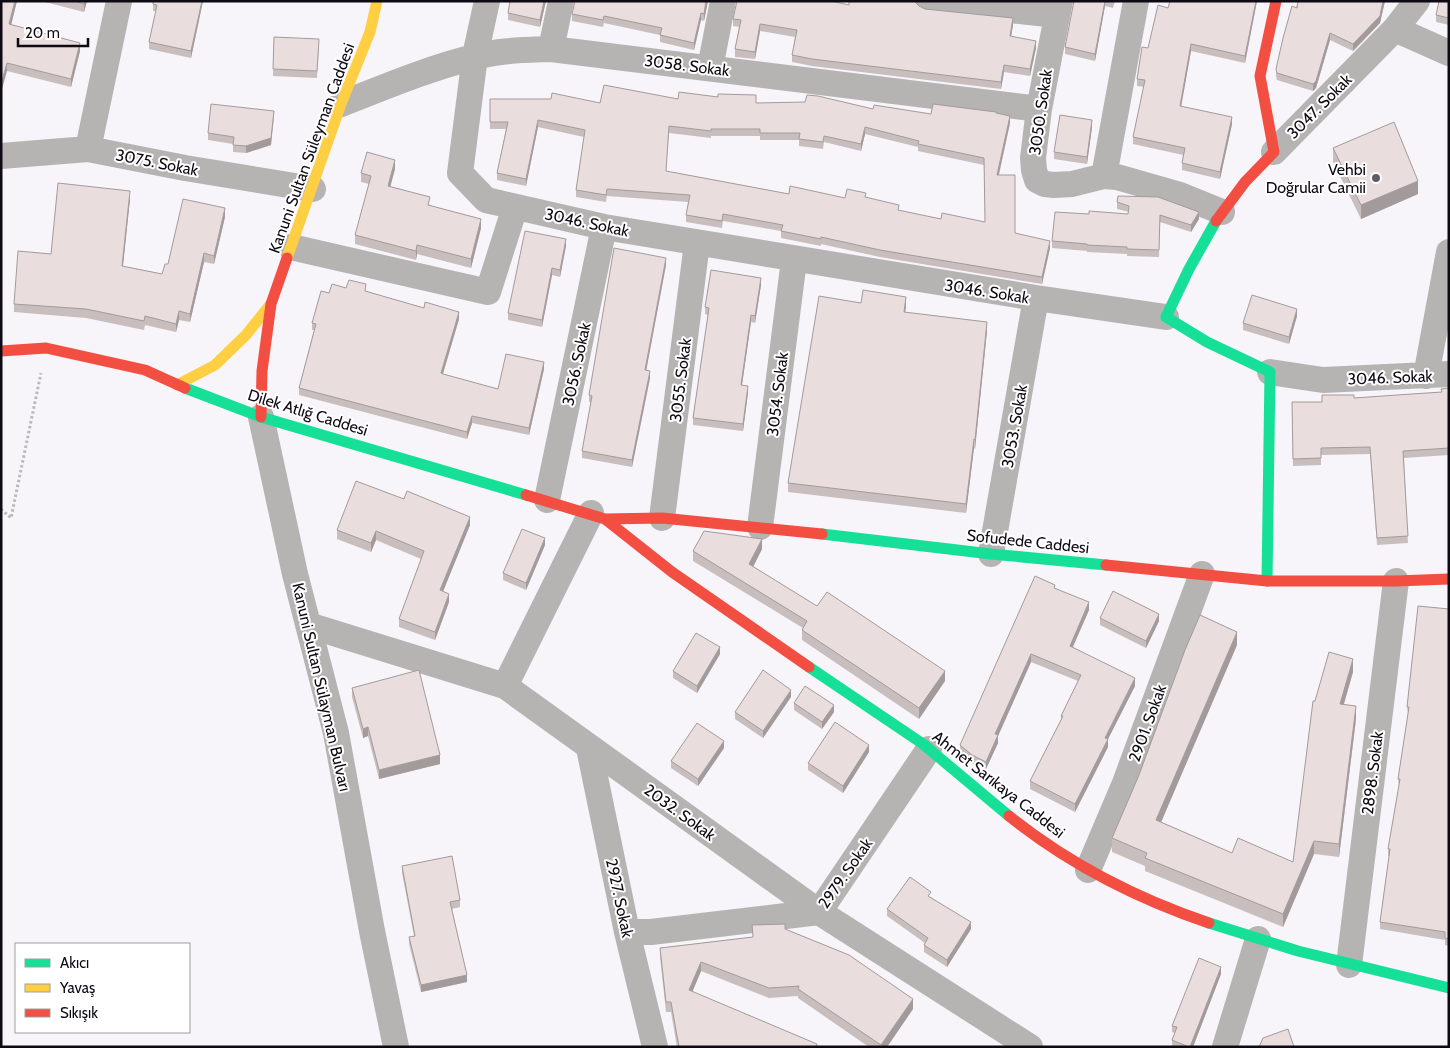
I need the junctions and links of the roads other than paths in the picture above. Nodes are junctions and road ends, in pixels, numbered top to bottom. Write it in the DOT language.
graph roads {
  1 [pos="118,1"];
  2 [pos="377,1"];
  3 [pos="487,1"];
  4 [pos="561,1"];
  5 [pos="723,1"];
  6 [pos="927,1"];
  7 [pos="1136,1"];
  8 [pos="1276,1"];
  9 [pos="1417,1"];
  10 [pos="1058,8"];
  11 [pos="1395,29"];
  12 [pos="551,49"];
  13 [pos="1449,53"];
  14 [pos="475,56"];
  15 [pos="710,68"];
  16 [pos="342,104"];
  17 [pos="1039,109"];
  18 [pos="88,149"];
  19 [pos="1274,152"];
  20 [pos="1,156"];
  21 [pos="1104,176"];
  22 [pos="313,189"];
  23 [pos="515,207"];
  24 [pos="1222,212"];
  25 [pos="604,227"];
  26 [pos="697,243"];
  27 [pos="291,248"];
  28 [pos="1449,252"];
  29 [pos="794,260"];
  30 [pos="1036,298"];
  31 [pos="271,304"];
  32 [pos="1166,317"];
  33 [pos="1,351"];
  34 [pos="1270,372"];
  35 [pos="1437,375"];
  36 [pos="176,385"];
  37 [pos="261,416"];
  38 [pos="547,500"];
  39 [pos="598,516"];
  40 [pos="662,518"];
  41 [pos="760,527"];
  42 [pos="991,554"];
  43 [pos="1202,574"];
  44 [pos="1449,578"];
  45 [pos="1267,581"];
  46 [pos="1396,581"];
  47 [pos="308,625"];
  48 [pos="505,686"];
  49 [pos="589,748"];
  50 [pos="929,749"];
  51 [pos="1088,870"];
  52 [pos="819,912"];
  53 [pos="627,932"];
  54 [pos="1258,939"];
  55 [pos="1349,965"];
  56 [pos="1449,988"];
  57 [pos="396,1047"];
  58 [pos="655,1047"];
  59 [pos="1030,1047"];
  60 [pos="1225,1047"];
  1 -- 18 [label="street"];
  2 -- 16 [label="main road, Kanuni Sultan Süleyman Caddesi"];
  3 -- 14 [label="street"];
  4 -- 12 [label="street"];
  5 -- 15 [label="street"];
  6 -- 10 [label="street"];
  7 -- 21 [label="street"];
  8 -- 19 [label="main road"];
  9 -- 11 [label="street, 3047. Sokak"];
  10 -- 17 [label="street, 3050. Sokak"];
  11 -- 13 [label="street"];
  11 -- 19 [label="street, 3047. Sokak"];
  12 -- 14 [label="street, 3058. Sokak"];
  12 -- 15 [label="street, 3058. Sokak"];
  14 -- 16 [label="street, 3058. Sokak"];
  14 -- 23 [label="street, 3046. Sokak"];
  15 -- 17 [label="street, 3058. Sokak"];
  16 -- 22 [label="main road, Kanuni Sultan Süleyman Caddesi"];
  17 -- 21 [label="street, 3050. Sokak"];
  18 -- 20 [label="street, 3075. Sokak"];
  18 -- 22 [label="street, 3075. Sokak"];
  19 -- 24 [label="main road, 3047. Sokak"];
  21 -- 24 [label="street, 3050. Sokak"];
  22 -- 27 [label="main road, Kanuni Sultan Süleyman Caddesi"];
  23 -- 25 [label="street, 3046. Sokak"];
  23 -- 27 [label="street"];
  24 -- 32 [label="main road, 3047. Sokak"];
  25 -- 26 [label="street, 3046. Sokak"];
  25 -- 38 [label="street, 3056. Sokak"];
  26 -- 29 [label="street, 3046. Sokak"];
  26 -- 40 [label="street, 3055. Sokak"];
  27 -- 31 [label="main road, Kanuni Sultan Süleyman Caddesi"];
  28 -- 35 [label="street"];
  29 -- 30 [label="street, 3046. Sokak"];
  29 -- 41 [label="street, 3054. Sokak"];
  30 -- 32 [label="street, 3046. Sokak"];
  30 -- 42 [label="street, 3053. Sokak"];
  31 -- 36 [label="main road"];
  31 -- 37 [label="main road"];
  32 -- 34 [label="main road, 3046. Sokak"];
  33 -- 36 [label="main road, Dilek Atlığ Caddesi"];
  34 -- 35 [label="street, 3046. Sokak"];
  34 -- 45 [label="main road"];
  36 -- 37 [label="main road, Dilek Atlığ Caddesi"];
  37 -- 38 [label="main road, Dilek Atlığ Caddesi"];
  37 -- 47 [label="street, Kanuni Sultan Sülayman Bulvarı"];
  38 -- 39 [label="main road, Dilek Atlığ Caddesi"];
  39 -- 40 [label="main road, Sofudede Caddesi"];
  39 -- 48 [label="street"];
  39 -- 50 [label="main road, Ahmet Sarıkaya Caddesi"];
  40 -- 41 [label="main road, Sofudede Caddesi"];
  41 -- 42 [label="main road, Sofudede Caddesi"];
  42 -- 43 [label="main road, Sofudede Caddesi"];
  43 -- 45 [label="main road, Sofudede Caddesi"];
  43 -- 51 [label="street, 2901. Sokak"];
  44 -- 46 [label="main road, Sofudede Caddesi"];
  45 -- 46 [label="main road, Sofudede Caddesi"];
  46 -- 55 [label="street, 2898. Sokak"];
  47 -- 48 [label="street, 2032. Sokak"];
  47 -- 57 [label="street, Kanuni Sultan Sülayman Bulvarı"];
  48 -- 49 [label="street, 2032. Sokak"];
  49 -- 52 [label="street, 2032. Sokak"];
  49 -- 53 [label="street, 2927. Sokak"];
  50 -- 51 [label="main road, Ahmet Sarıkaya Caddesi"];
  50 -- 52 [label="street, 2979. Sokak"];
  51 -- 54 [label="main road, Ahmet Sarıkaya Caddesi"];
  52 -- 53 [label="street, 2979. Sokak"];
  52 -- 59 [label="street, 2032. Sokak"];
  53 -- 58 [label="street, 2927. Sokak"];
  54 -- 55 [label="main road, Ahmet Sarıkaya Caddesi"];
  54 -- 60 [label="street"];
  55 -- 56 [label="main road, Ahmet Sarıkaya Caddesi"];
}
